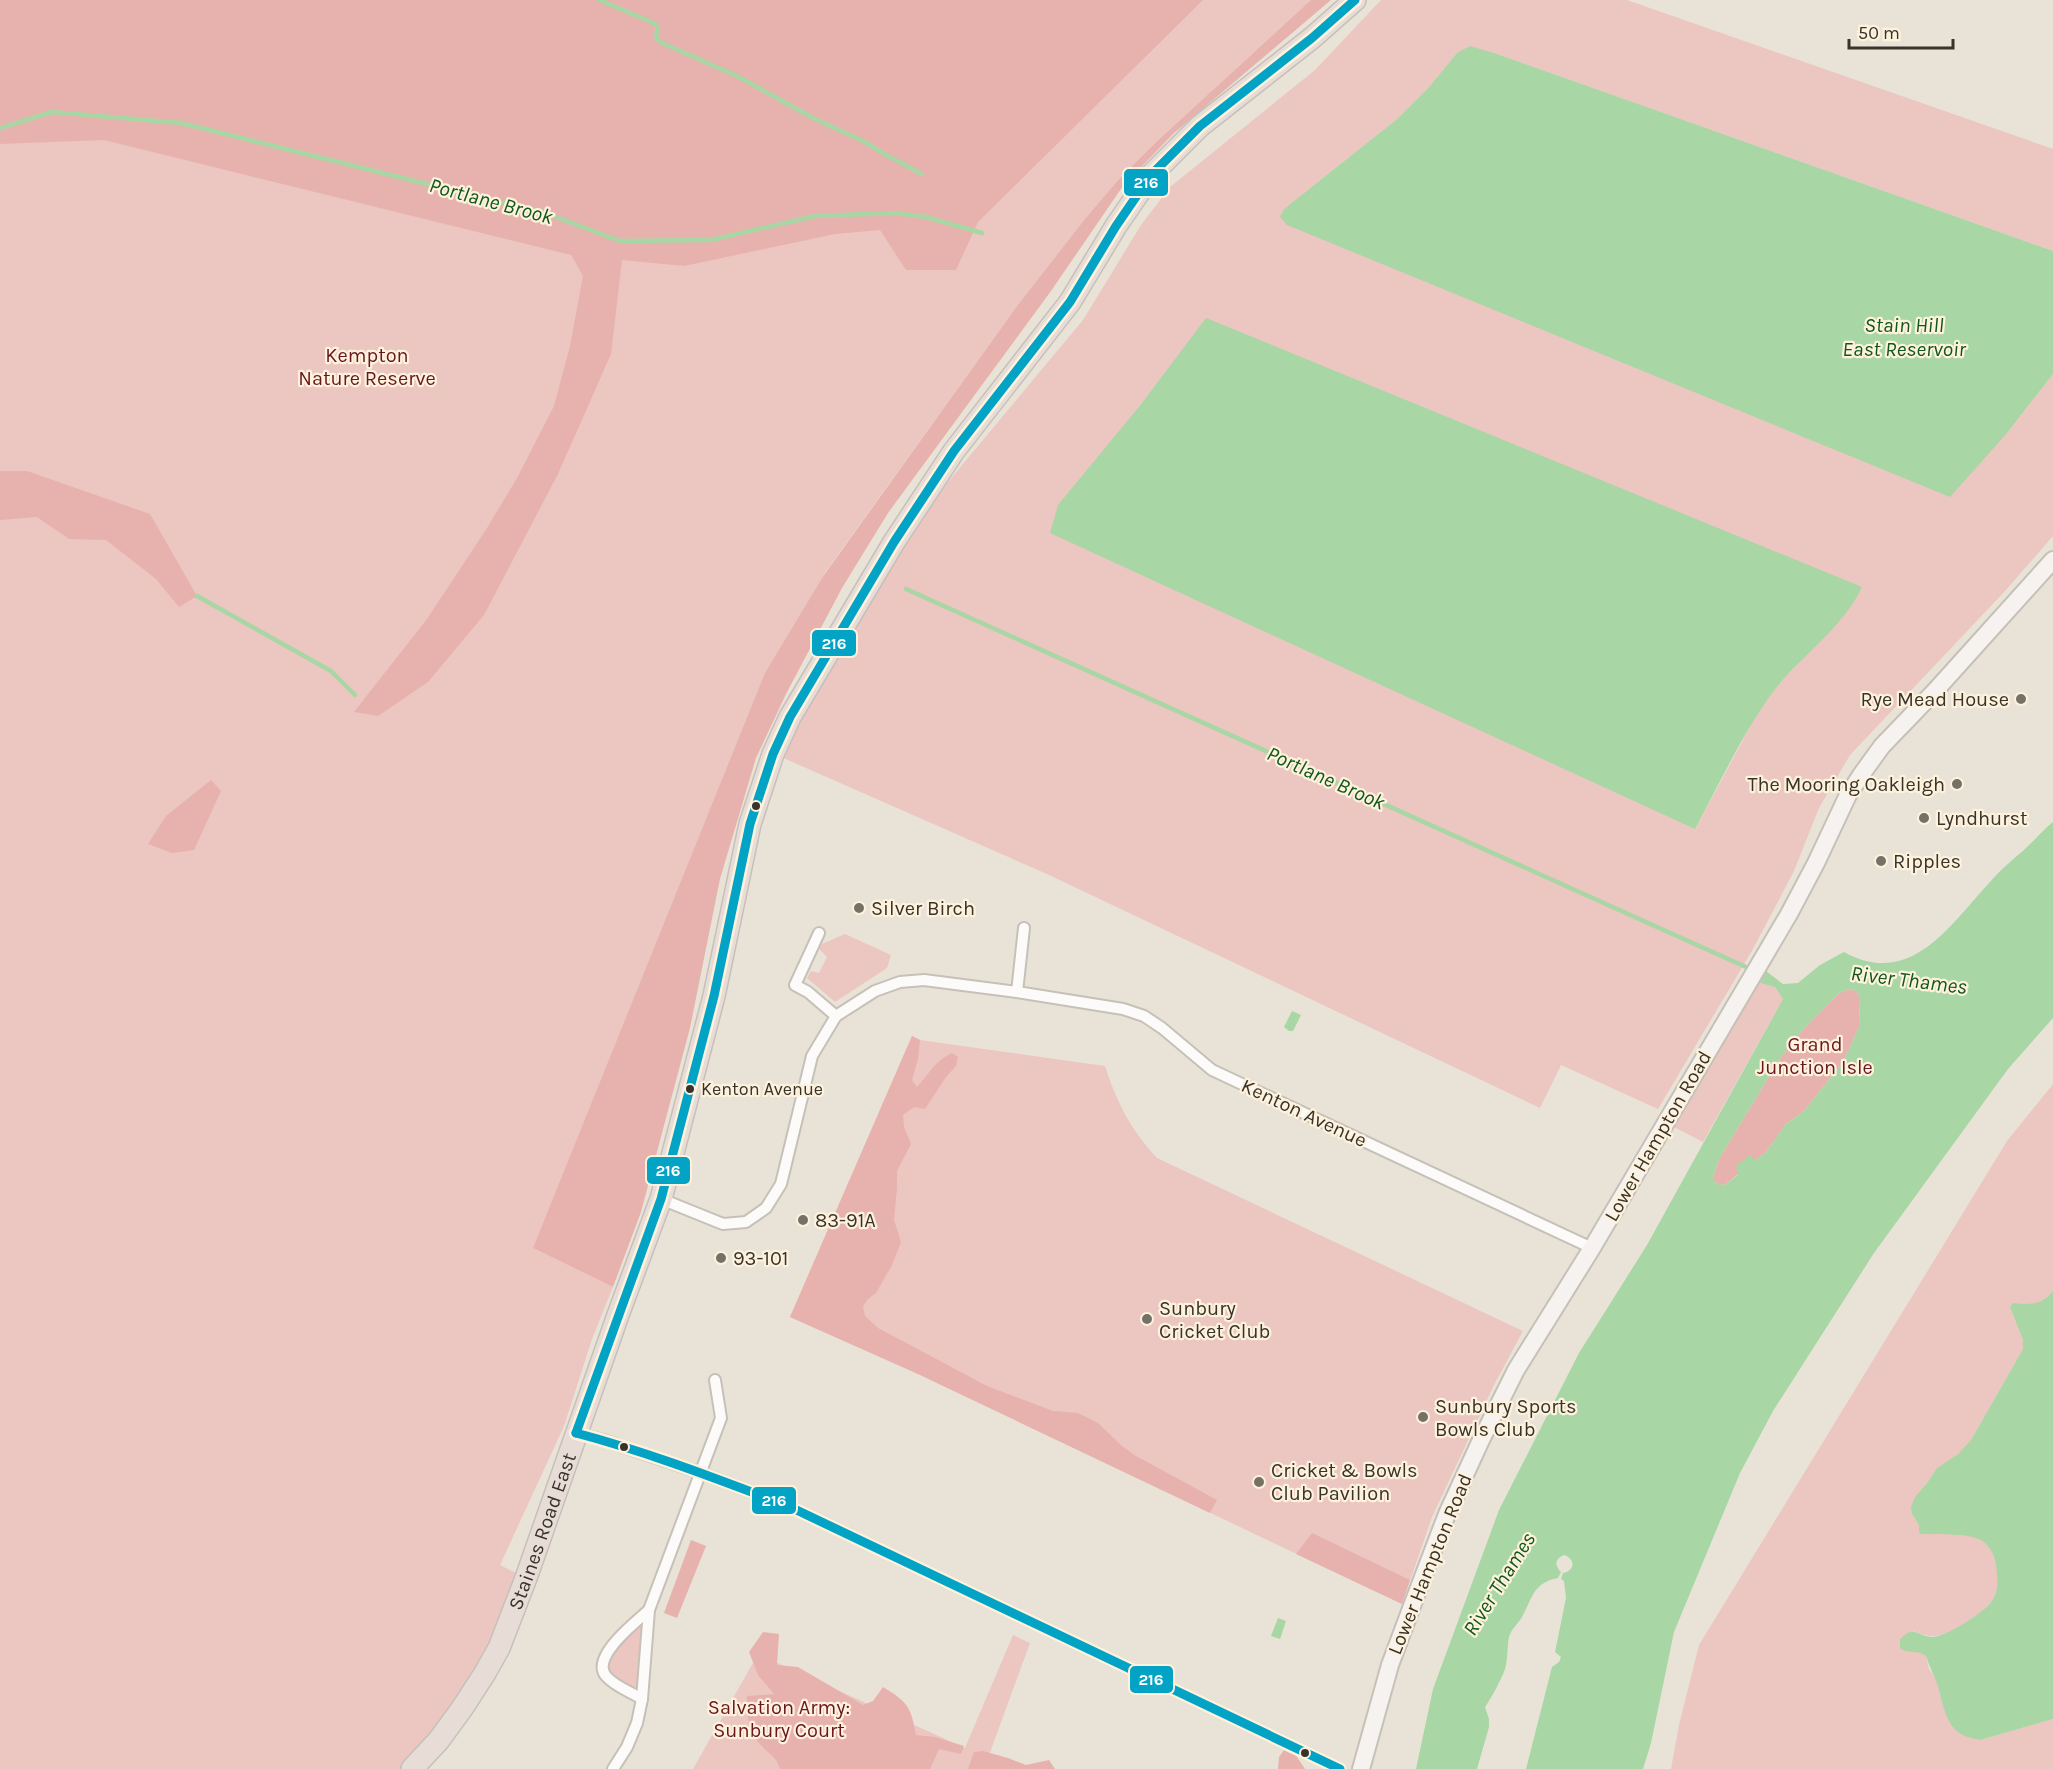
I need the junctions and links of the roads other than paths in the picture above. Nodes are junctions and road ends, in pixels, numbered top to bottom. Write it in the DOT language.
graph roads {
  1 [pos="1354,0"];
  2 [pos="2053,560"];
  3 [pos="1024,928"];
  4 [pos="819,933"];
  5 [pos="1017,992"];
  6 [pos="836,1016"];
  7 [pos="661,1199"];
  8 [pos="1592,1248"];
  9 [pos="715,1380"];
  10 [pos="576,1433"];
  11 [pos="701,1473"];
  12 [pos="649,1610"];
  13 [pos="642,1699"];
  14 [pos="412,1769"];
  15 [pos="613,1769"];
  16 [pos="1340,1769"];
  17 [pos="1361,1769"];
  1 -- 7 [label="highway, Staines Road East"];
  2 -- 8 [label="street, Lower Hampton Road"];
  3 -- 5 [label="street"];
  4 -- 6 [label="street"];
  5 -- 6 [label="street, Kenton Avenue"];
  5 -- 8 [label="street, Kenton Avenue"];
  6 -- 7 [label="street, Kenton Avenue"];
  7 -- 10 [label="highway, Staines Road East"];
  8 -- 17 [label="street, Lower Hampton Road"];
  9 -- 11 [label="street"];
  10 -- 11 [label="street"];
  10 -- 14 [label="highway, Staines Road East"];
  11 -- 12 [label="street"];
  11 -- 16 [label="street"];
  12 -- 13 [label="street"];
  12 -- 13 [label="street"];
  13 -- 15 [label="street"];
}
